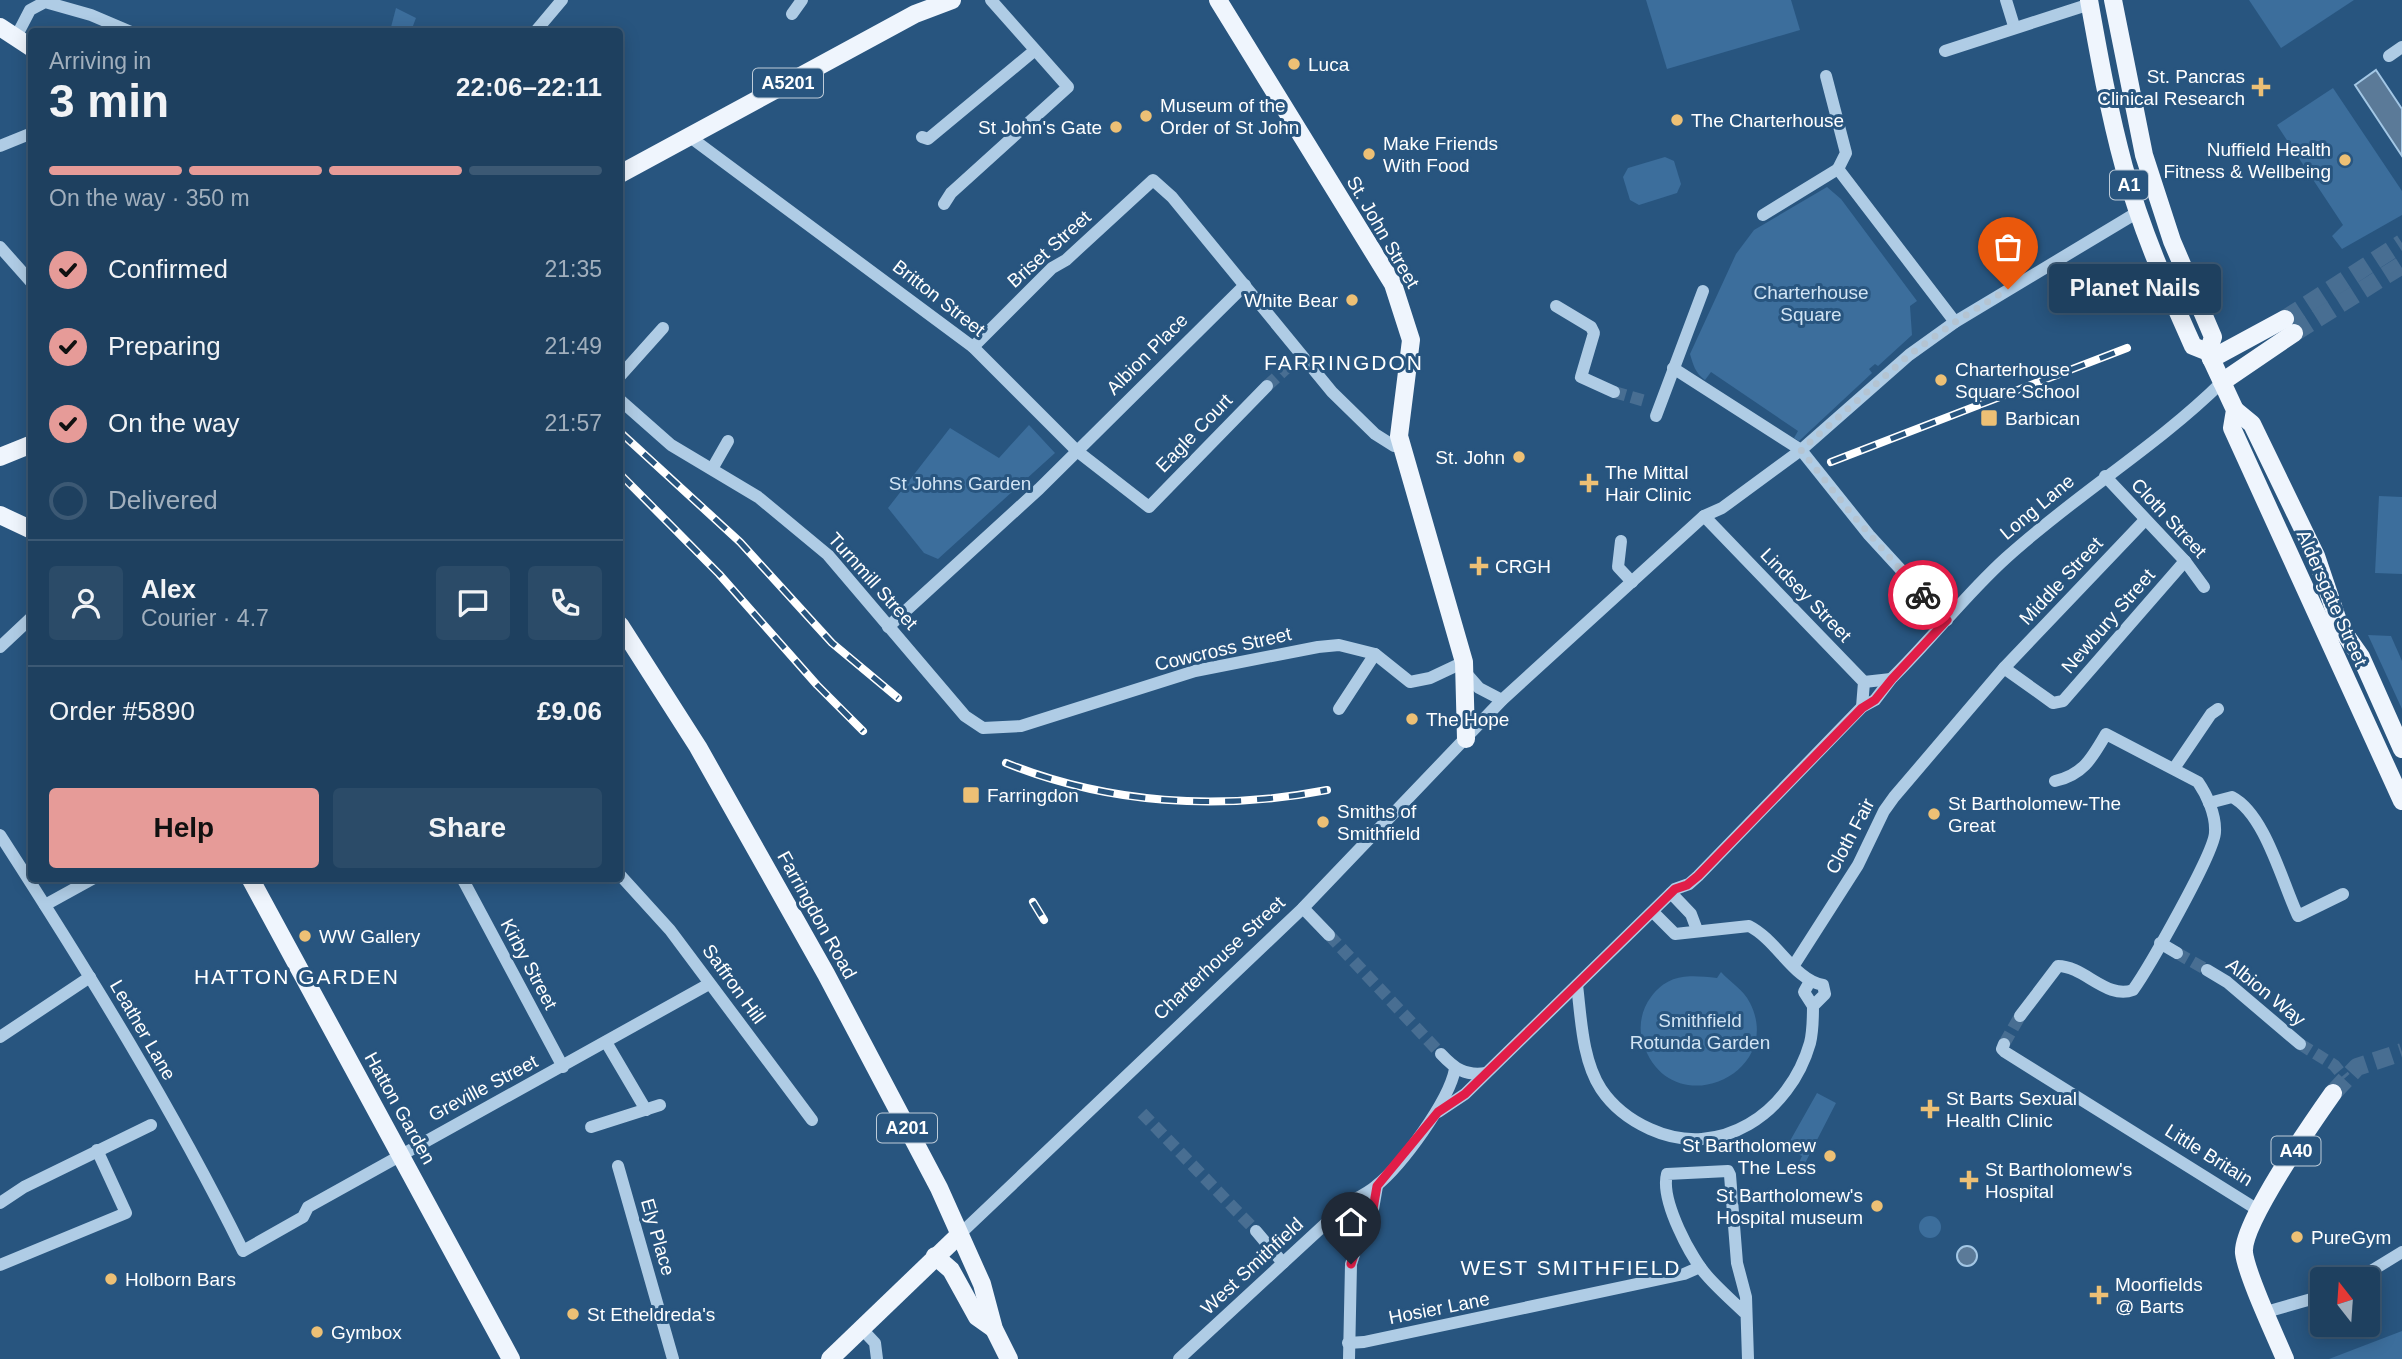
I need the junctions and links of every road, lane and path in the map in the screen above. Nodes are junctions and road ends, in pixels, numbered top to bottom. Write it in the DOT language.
graph roads {
  1 [pos="562,0"];
  2 [pos="802,0"];
  3 [pos="952,0"];
  4 [pos="991,0"];
  5 [pos="1218,0"];
  6 [pos="2006,0"];
  7 [pos="2113,0"];
  8 [pos="60,2"];
  9 [pos="2089,2"];
  10 [pos="792,14"];
  11 [pos="2014,26"];
  12 [pos="122,28"];
  13 [pos="538,28"];
  14 [pos="8,32"];
  15 [pos="28,45"];
  16 [pos="2402,47"];
  17 [pos="1034,51"];
  18 [pos="1945,51"];
  19 [pos="2389,56"];
  20 [pos="1826,76"];
  21 [pos="28,135"];
  22 [pos="690,137"];
  23 [pos="922,137"];
  24 [pos="0,146"];
  25 [pos="1838,169"];
  26 [pos="623,172"];
  27 [pos="944,204"];
  28 [pos="2138,212"];
  29 [pos="1763,215"];
  30 [pos="0,247"];
  31 [pos="28,278"];
  32 [pos="1245,285"];
  33 [pos="1703,291"];
  34 [pos="1556,306"];
  35 [pos="1955,322"];
  36 [pos="663,328"];
  37 [pos="973,348"];
  38 [pos="2210,356"];
  39 [pos="1673,368"];
  40 [pos="623,373"];
  41 [pos="2222,382"];
  42 [pos="1267,386"];
  43 [pos="1614,391"];
  44 [pos="623,403"];
  45 [pos="1654,408"];
  46 [pos="2235,410"];
  47 [pos="728,441"];
  48 [pos="1401,444"];
  49 [pos="28,446"];
  50 [pos="1801,450"];
  51 [pos="1077,451"];
  52 [pos="0,457"];
  53 [pos="712,469"];
  54 [pos="2105,476"];
  55 [pos="1149,507"];
  56 [pos="0,515"];
  57 [pos="1704,516"];
  58 [pos="2145,520"];
  59 [pos="28,528"];
  60 [pos="1621,541"];
  61 [pos="2185,562"];
  62 [pos="1632,582"];
  63 [pos="2204,587"];
  64 [pos="1947,620"];
  65 [pos="28,621"];
  66 [pos="888,627"];
  67 [pos="623,630"];
  68 [pos="0,647"];
  69 [pos="1375,654"];
  70 [pos="1464,667"];
  71 [pos="2004,668"];
  72 [pos="1892,679"];
  73 [pos="1864,682"];
  74 [pos="1502,700"];
  75 [pos="1862,708"];
  76 [pos="1339,709"];
  77 [pos="2218,709"];
  78 [pos="983,728"];
  79 [pos="1466,739"];
  80 [pos="2402,749"];
  81 [pos="2175,767"];
  82 [pos="2055,782"];
  83 [pos="2402,801"];
  84 [pos="2209,803"];
  85 [pos="0,835"];
  86 [pos="623,878"];
  87 [pos="28,879"];
  88 [pos="30,882"];
  89 [pos="87,882"];
  90 [pos="252,882"];
  91 [pos="463,882"];
  92 [pos="1671,893"];
  93 [pos="2343,894"];
  94 [pos="45,905"];
  95 [pos="1303,908"];
  96 [pos="1653,912"];
  97 [pos="1697,930"];
  98 [pos="1329,935"];
  99 [pos="2160,943"];
  100 [pos="2177,953"];
  101 [pos="1794,965"];
  102 [pos="2207,970"];
  103 [pos="90,977"];
  104 [pos="709,984"];
  105 [pos="1577,985"];
  106 [pos="2020,1016"];
  107 [pos="0,1037"];
  108 [pos="606,1042"];
  109 [pos="2004,1044"];
  110 [pos="2300,1044"];
  111 [pos="1441,1054"];
  112 [pos="564,1067"];
  113 [pos="1455,1069"];
  114 [pos="1486,1073"];
  115 [pos="2333,1093"];
  116 [pos="660,1105"];
  117 [pos="646,1110"];
  118 [pos="1438,1112"];
  119 [pos="812,1120"];
  120 [pos="151,1125"];
  121 [pos="591,1127"];
  122 [pos="97,1150"];
  123 [pos="401,1154"];
  124 [pos="618,1166"];
  125 [pos="1377,1186"];
  126 [pos="0,1203"];
  127 [pos="2258,1210"];
  128 [pos="1256,1231"];
  129 [pos="959,1235"];
  130 [pos="243,1251"];
  131 [pos="2402,1252"];
  132 [pos="935,1255"];
  133 [pos="1283,1263"];
  134 [pos="0,1265"];
  135 [pos="1700,1267"];
  136 [pos="2378,1267"];
  137 [pos="2310,1299"];
  138 [pos="1744,1312"];
  139 [pos="2266,1312"];
  140 [pos="860,1327"];
  141 [pos="994,1329"];
  142 [pos="1348,1343"];
  143 [pos="510,1359"];
  144 [pos="673,1359"];
  145 [pos="830,1359"];
  146 [pos="877,1359"];
  147 [pos="1009,1359"];
  148 [pos="1179,1359"];
  149 [pos="1349,1359"];
  150 [pos="1748,1359"];
  151 [pos="2285,1359"];
  1 -- 13 [label="street"];
  2 -- 10 [label="street"];
  3 -- 22 [label="main road, A5201"];
  4 -- 17 [label="street"];
  5 -- 48 [label="main road, St. John Street"];
  6 -- 11 [label="street"];
  7 -- 38 [label="main road, Aldersgate Street / A1"];
  8 -- 12 [label="street"];
  8 -- 14 [label="street"];
  9 -- 11 [label="street"];
  9 -- 28 [label="main road, Aldersgate Street / A1"];
  11 -- 18 [label="street"];
  14 -- 15 [label="main road"];
  16 -- 19 [label="street"];
  17 -- 23 [label="street"];
  17 -- 27 [label="street"];
  20 -- 25 [label="street"];
  21 -- 24 [label="street"];
  22 -- 26 [label="main road, A5201"];
  22 -- 37 [label="street, Britton Street"];
  25 -- 29 [label="street"];
  25 -- 35 [label="street"];
  28 -- 35 [label="street"];
  28 -- 38 [label="main road, Aldersgate Street / A1"];
  30 -- 31 [label="street"];
  32 -- 37 [label="street, Briset Street"];
  32 -- 48 [label="street"];
  32 -- 51 [label="street, Albion Place"];
  33 -- 39 [label="street"];
  34 -- 43 [label="street"];
  35 -- 50 [label="street"];
  36 -- 40 [label="street"];
  37 -- 51 [label="street, Britton Street"];
  38 -- 41 [label="main road, Aldersgate Street / A1"];
  38 -- 41 [label="main road"];
  39 -- 45 [label="street"];
  39 -- 50 [label="street"];
  41 -- 46 [label="main road, Aldersgate Street / A1"];
  41 -- 54 [label="street, Long Lane"];
  42 -- 55 [label="street, Eagle Court"];
  44 -- 53 [label="street, Turnmill Street"];
  46 -- 80 [label="main road, Aldersgate Street / A1"];
  46 -- 83 [label="main road, Aldersgate Street / A1"];
  47 -- 53 [label="street"];
  48 -- 70 [label="main road, St. John Street"];
  49 -- 52 [label="main road"];
  50 -- 57 [label="street, Charterhouse Street"];
  50 -- 64 [label="street"];
  51 -- 55 [label="street, Britton Street"];
  51 -- 66 [label="street, Albion Place"];
  53 -- 66 [label="street, Turnmill Street"];
  54 -- 58 [label="street, Cloth Street"];
  54 -- 64 [label="street, Long Lane"];
  56 -- 59 [label="main road"];
  57 -- 62 [label="street, Charterhouse Street"];
  57 -- 73 [label="street, Lindsey Street"];
  58 -- 61 [label="street, Cloth Street"];
  58 -- 71 [label="street, Middle Street"];
  60 -- 62 [label="street"];
  61 -- 63 [label="street, Cloth Street"];
  61 -- 71 [label="street, Newbury Street"];
  62 -- 74 [label="street, Charterhouse Street"];
  64 -- 72 [label="street, Long Lane"];
  65 -- 68 [label="street"];
  66 -- 78 [label="street, Turnmill Street"];
  67 -- 129 [label="main road, Farringdon Road / A201"];
  69 -- 70 [label="street, Cowcross Street"];
  69 -- 76 [label="street"];
  69 -- 78 [label="street, Cowcross Street"];
  70 -- 74 [label="street"];
  70 -- 79 [label="main road, St. John Street"];
  71 -- 101 [label="street, Cloth Fair"];
  72 -- 73 [label="street"];
  72 -- 75 [label="street, Long Lane"];
  73 -- 75 [label="street"];
  74 -- 79 [label="street, Charterhouse Street"];
  75 -- 92 [label="street, Long Lane"];
  77 -- 81 [label="street"];
  79 -- 95 [label="street, Charterhouse Street"];
  81 -- 82 [label="street"];
  81 -- 84 [label="street"];
  84 -- 93 [label="street"];
  84 -- 99 [label="street"];
  85 -- 87 [label="street, Leather Lane"];
  86 -- 104 [label="street, Saffron Hill"];
  88 -- 94 [label="street, Leather Lane"];
  89 -- 94 [label="street"];
  90 -- 123 [label="main road, Hatton Garden"];
  91 -- 112 [label="street, Kirby Street"];
  92 -- 96 [label="street, West Smithfield"];
  92 -- 97 [label="street"];
  94 -- 103 [label="street, Leather Lane"];
  95 -- 98 [label="street"];
  95 -- 129 [label="street, Charterhouse Street"];
  96 -- 97 [label="street"];
  96 -- 105 [label="street, West Smithfield"];
  97 -- 101 [label="street"];
  99 -- 100 [label="street"];
  99 -- 106 [label="street"];
  101 -- 105 [label="street"];
  102 -- 110 [label="street, Albion Way"];
  103 -- 107 [label="street"];
  103 -- 130 [label="street, Leather Lane"];
  104 -- 108 [label="street, Greville Street"];
  104 -- 119 [label="street, Saffron Hill"];
  105 -- 114 [label="street, West Smithfield"];
  108 -- 112 [label="street, Greville Street"];
  108 -- 117 [label="street"];
  109 -- 127 [label="street, Little Britain"];
  111 -- 113 [label="street"];
  112 -- 123 [label="street, Greville Street"];
  113 -- 114 [label="street"];
  113 -- 118 [label="street, West Smithfield"];
  114 -- 118 [label="street, West Smithfield"];
  115 -- 127 [label="main road, A40"];
  116 -- 117 [label="street"];
  117 -- 121 [label="street"];
  118 -- 125 [label="street, West Smithfield"];
  120 -- 122 [label="street"];
  122 -- 126 [label="street"];
  122 -- 134 [label="street"];
  123 -- 130 [label="street, Greville Street"];
  123 -- 143 [label="main road, Hatton Garden"];
  124 -- 144 [label="street, Ely Place"];
  125 -- 133 [label="street, West Smithfield"];
  125 -- 142 [label="street"];
  127 -- 139 [label="main road, Little Britain / A40"];
  128 -- 133 [label="street"];
  129 -- 132 [label="main road, Charterhouse Street"];
  129 -- 141 [label="main road, A201"];
  131 -- 136 [label="street"];
  132 -- 140 [label="main road, Charterhouse Street"];
  132 -- 141 [label="main road, A201"];
  133 -- 148 [label="street, West Smithfield"];
  135 -- 138 [label="street"];
  135 -- 138 [label="street"];
  135 -- 142 [label="street, Hosier Lane"];
  137 -- 139 [label="street"];
  138 -- 150 [label="street"];
  139 -- 151 [label="main road, A40"];
  140 -- 145 [label="main road, Charterhouse Street"];
  140 -- 146 [label="street"];
  141 -- 147 [label="main road, A201"];
  142 -- 149 [label="street"];
}
